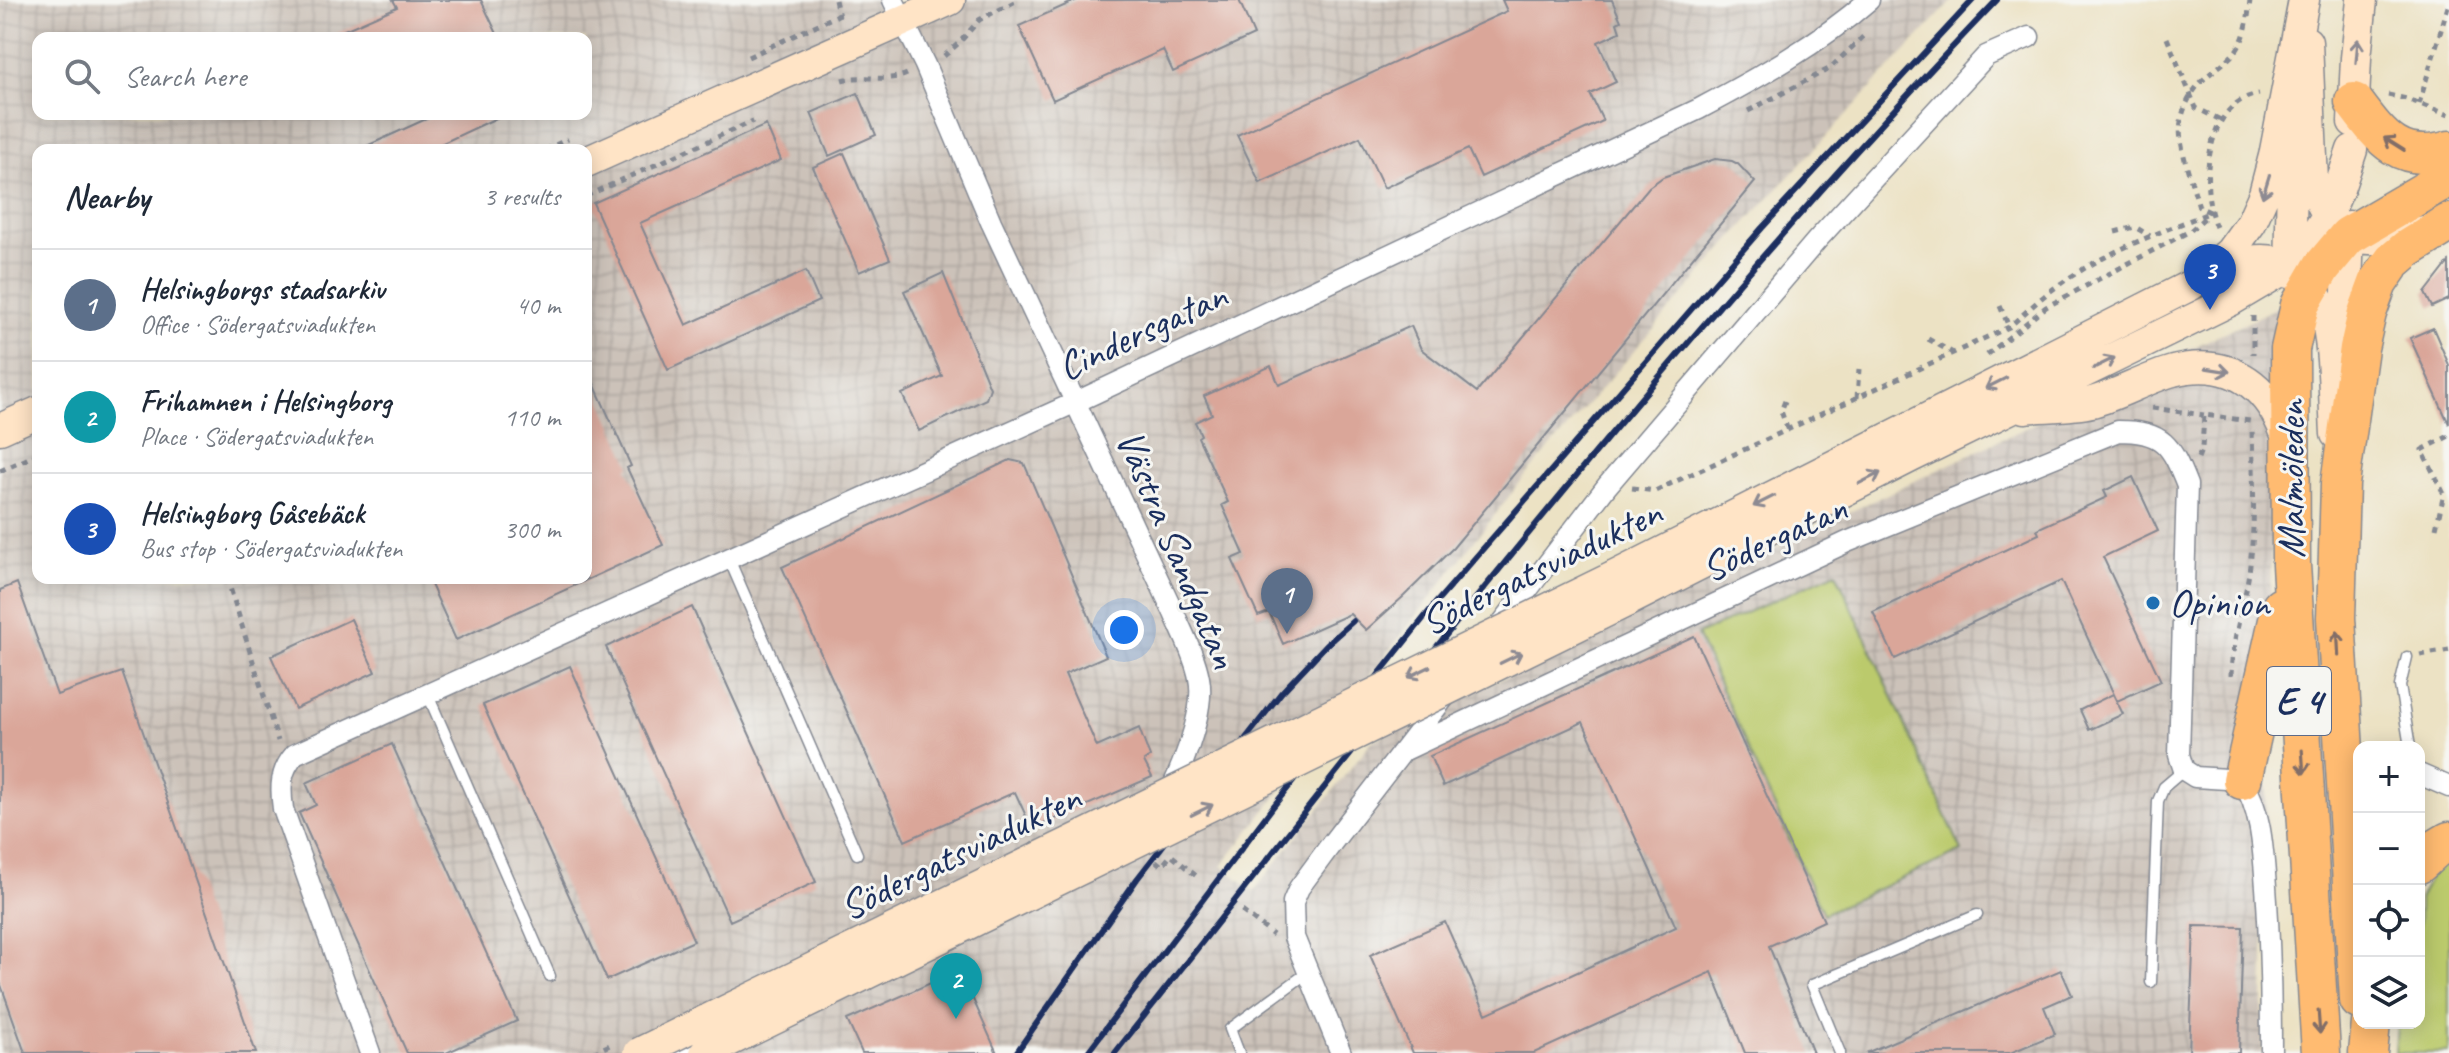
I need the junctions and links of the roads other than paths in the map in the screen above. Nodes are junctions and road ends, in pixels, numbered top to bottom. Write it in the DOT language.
graph roads {
  1 [pos="950,0"];
  2 [pos="1869,0"];
  3 [pos="2305,0"];
  4 [pos="2362,0"];
  5 [pos="897,10"];
  6 [pos="2029,37"];
  7 [pos="2366,99"];
  8 [pos="2449,150"];
  9 [pos="592,159"];
  10 [pos="2449,177"];
  11 [pos="2446,225"];
  12 [pos="2338,226"];
  13 [pos="2300,277"];
  14 [pos="2191,285"];
  15 [pos="1074,403"];
  16 [pos="2007,410"];
  17 [pos="32,415"];
  18 [pos="0,429"];
  19 [pos="2291,449"];
  20 [pos="2340,484"];
  21 [pos="729,559"];
  22 [pos="2291,565"];
  23 [pos="1620,589"];
  24 [pos="2407,657"];
  25 [pos="428,695"];
  26 [pos="2353,741"];
  27 [pos="2409,741"];
  28 [pos="1405,750"];
  29 [pos="2184,770"];
  30 [pos="2425,777"];
  31 [pos="2242,780"];
  32 [pos="2449,787"];
  33 [pos="2355,813"];
  34 [pos="2449,841"];
  35 [pos="857,854"];
  36 [pos="2425,858"];
  37 [pos="1977,915"];
  38 [pos="2358,957"];
  39 [pos="1307,973"];
  40 [pos="550,976"];
  41 [pos="2151,982"];
  42 [pos="732,1026"];
  43 [pos="2361,1029"];
  44 [pos="2370,1029"];
  45 [pos="370,1053"];
  46 [pos="639,1053"];
  47 [pos="677,1053"];
  48 [pos="705,1053"];
  49 [pos="744,1053"];
  50 [pos="1239,1053"];
  51 [pos="1341,1053"];
  52 [pos="1840,1053"];
  53 [pos="2271,1053"];
  54 [pos="2321,1053"];
  55 [pos="2365,1053"];
  1 -- 5 [label="main road"];
  2 -- 15 [label="street, Cindersgatan"];
  3 -- 12 [label="main road"];
  3 -- 13 [label="main road"];
  3 -- 14 [label="main road, Södergatsviadukten, one-way"];
  7 -- 4 [label="main road, Malmöleden, one-way"];
  5 -- 9 [label="main road"];
  5 -- 15 [label="street, Västra Sandgatan"];
  6 -- 28 [label="street"];
  8 -- 7 [label="highway, one-way"];
  7 -- 12 [label="main road, Malmöleden"];
  10 -- 12 [label="highway, E 4"];
  11 -- 12 [label="main road"];
  11 -- 20 [label="highway, E 4"];
  12 -- 13 [label="highway, E 4"];
  12 -- 20 [label="main road, Malmöleden"];
  13 -- 14 [label="main road"];
  16 -- 13 [label="main road, Södergatsviadukten, one-way"];
  13 -- 19 [label="highway, Malmöleden / E 4"];
  13 -- 20 [label="main road"];
  14 -- 23 [label="main road, Södergatsviadukten, one-way"];
  15 -- 21 [label="street, Cindersgatan"];
  15 -- 42 [label="street, Västra Sandgatan"];
  16 -- 19 [label="main road, one-way"];
  23 -- 16 [label="main road, Södergatsviadukten, one-way"];
  17 -- 18 [label="main road"];
  19 -- 22 [label="highway, Malmöleden / E 4"];
  26 -- 20 [label="highway, Malmöleden / E 4, one-way"];
  21 -- 25 [label="street, Cindersgatan"];
  21 -- 35 [label="lane"];
  22 -- 31 [label="highway"];
  22 -- 54 [label="highway, Malmöleden / E 4, one-way"];
  23 -- 46 [label="main road, Södergatsviadukten, one-way, bridge"];
  48 -- 23 [label="main road, Södergatsviadukten, one-way, bridge"];
  24 -- 27 [label="lane"];
  25 -- 40 [label="lane"];
  25 -- 45 [label="street, Cindersgatan"];
  28 -- 29 [label="street, Södergatan"];
  28 -- 39 [label="street"];
  29 -- 31 [label="street"];
  29 -- 41 [label="lane"];
  30 -- 32 [label="street"];
  31 -- 53 [label="street"];
  33 -- 38 [label="highway, Malmöleden / E 4"];
  34 -- 36 [label="highway"];
  37 -- 52 [label="lane"];
  39 -- 50 [label="lane"];
  39 -- 51 [label="street"];
  42 -- 47 [label="street, Västra Sandgatan"];
  42 -- 49 [label="lane"];
  43 -- 55 [label="highway"];
  44 -- 55 [label="highway"];
}
